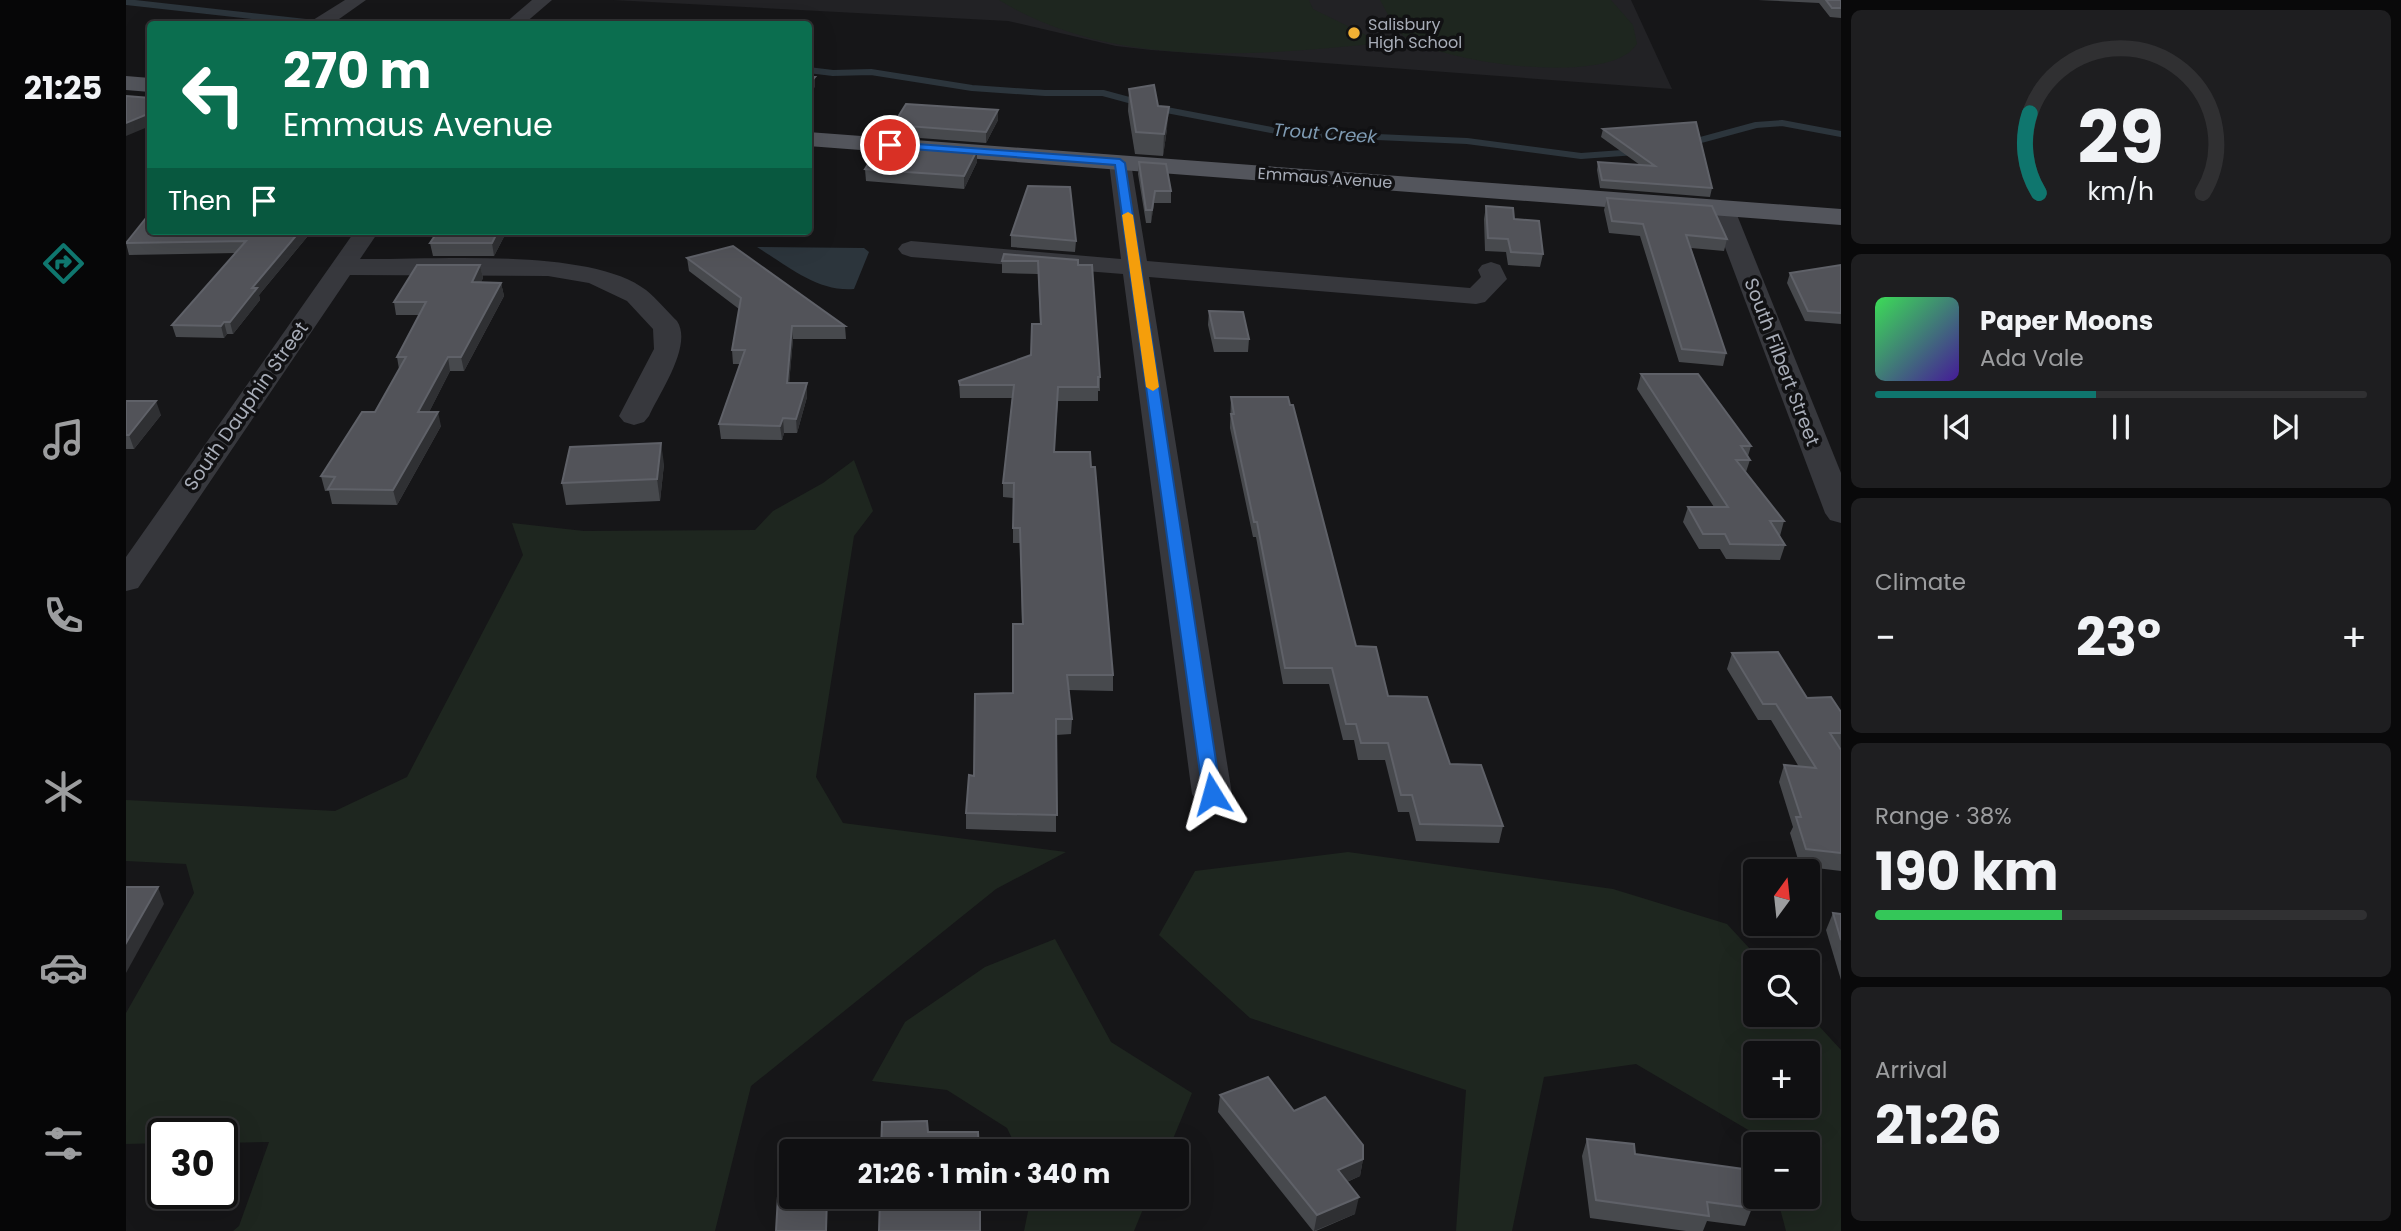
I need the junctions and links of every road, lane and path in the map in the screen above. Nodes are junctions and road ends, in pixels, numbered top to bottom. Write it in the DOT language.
graph roads {
  1 [pos="358,0"];
  2 [pos="543,0"];
  3 [pos="325,21"];
  4 [pos="517,21"];
  5 [pos="126,83"];
  6 [pos="147,85"];
  7 [pos="812,139"];
  8 [pos="1120,163"];
  9 [pos="1723,210"];
  10 [pos="1841,217"];
  11 [pos="364,235"];
  12 [pos="911,249"];
  13 [pos="342,267"];
  14 [pos="1136,270"];
  15 [pos="1491,270"];
  16 [pos="634,416"];
  17 [pos="1841,513"];
  18 [pos="126,581"];
  19 [pos="1212,794"];
  1 -- 3 [label="street"];
  2 -- 4 [label="street"];
  5 -- 6 [label="main road"];
  7 -- 8 [label="main road, Emmaus Avenue"];
  8 -- 9 [label="main road, Emmaus Avenue"];
  8 -- 14 [label="street"];
  9 -- 10 [label="main road, Emmaus Avenue"];
  9 -- 17 [label="street, South Filbert Street"];
  11 -- 13 [label="street, South Dauphin Street"];
  12 -- 14 [label="street"];
  13 -- 16 [label="street"];
  13 -- 18 [label="street, South Dauphin Street"];
  14 -- 15 [label="street"];
  14 -- 19 [label="street"];
}
